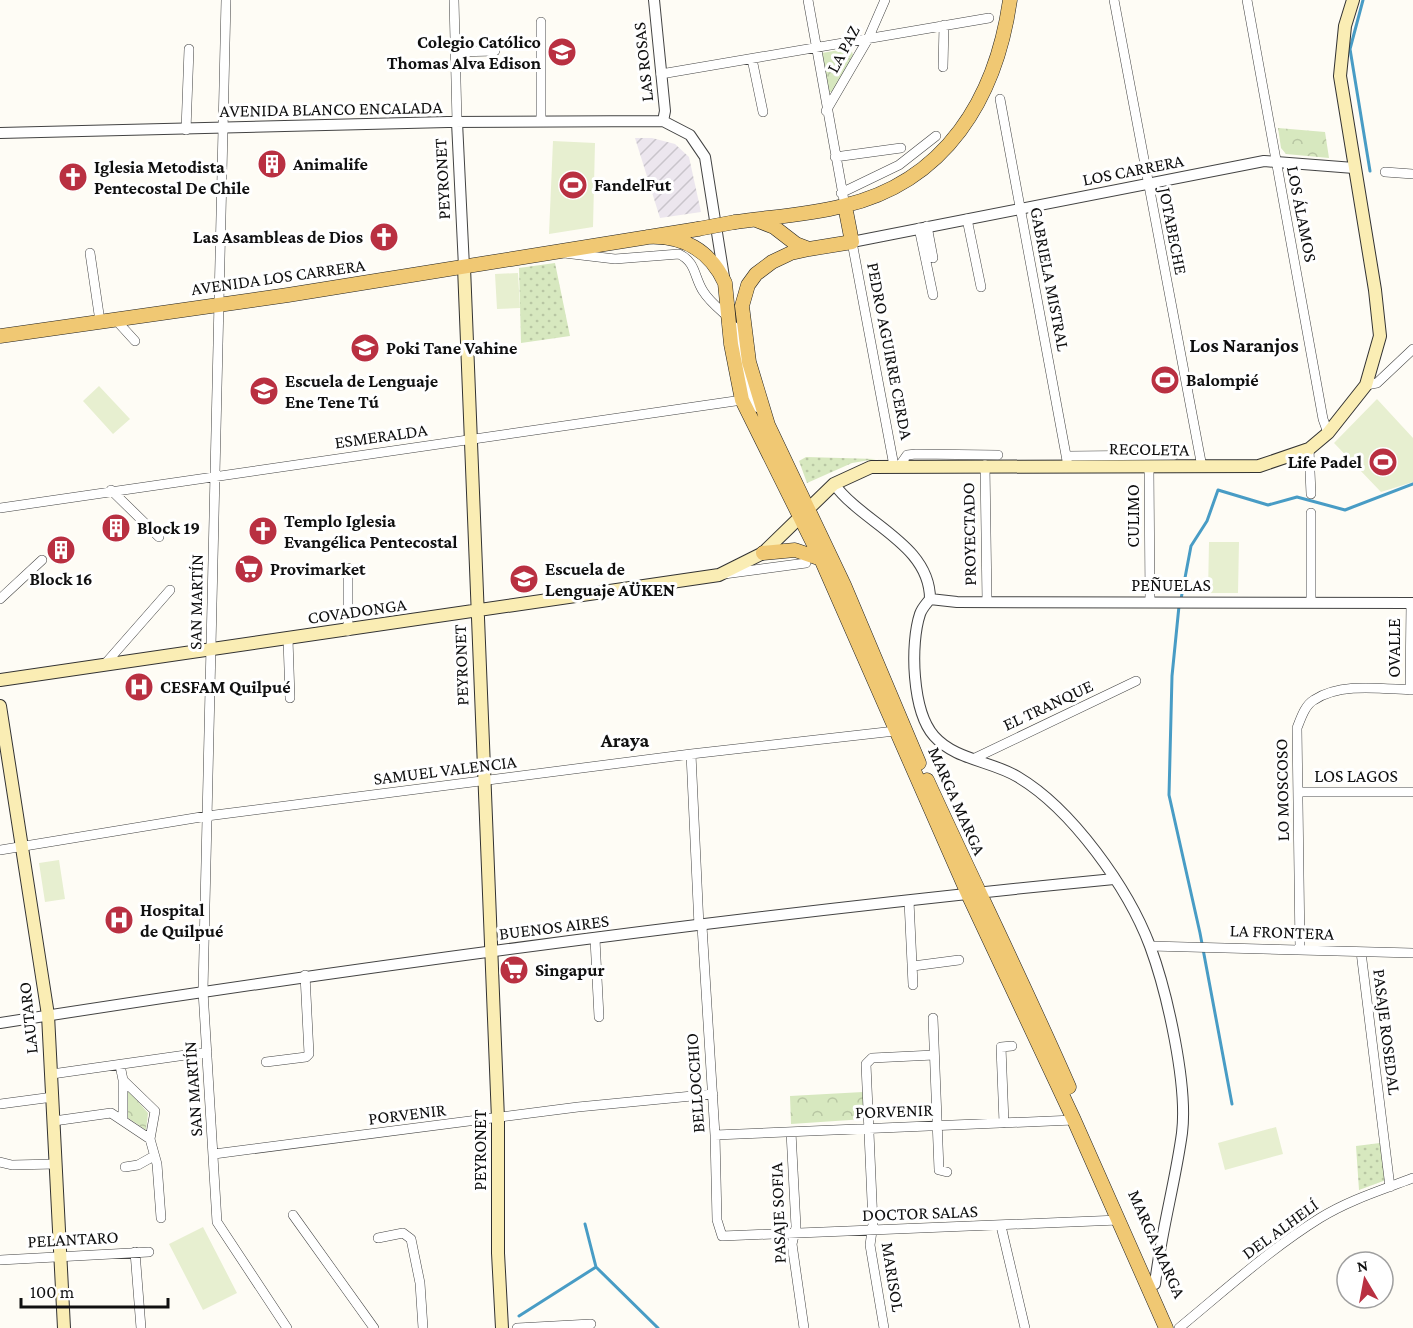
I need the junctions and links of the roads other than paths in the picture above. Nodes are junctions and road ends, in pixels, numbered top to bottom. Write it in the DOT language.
graph roads {
  1 [pos="226,0"];
  2 [pos="454,0"];
  3 [pos="654,0"];
  4 [pos="808,0"];
  5 [pos="885,0"];
  6 [pos="1011,0"];
  7 [pos="1114,0"];
  8 [pos="1247,0"];
  9 [pos="1353,0"];
  10 [pos="989,18"];
  11 [pos="541,22"];
  12 [pos="944,25"];
  13 [pos="868,39"];
  14 [pos="815,49"];
  15 [pos="189,50"];
  16 [pos="455,51"];
  17 [pos="495,51"];
  18 [pos="752,60"];
  19 [pos="942,67"];
  20 [pos="661,74"];
  21 [pos="1000,99"];
  22 [pos="826,111"];
  23 [pos="763,112"];
  24 [pos="541,121"];
  25 [pos="663,121"];
  26 [pos="457,122"];
  27 [pos="223,127"];
  28 [pos="186,130"];
  29 [pos="0,133"];
  30 [pos="936,136"];
  31 [pos="901,148"];
  32 [pos="835,157"];
  33 [pos="1275,162"];
  34 [pos="1354,168"];
  35 [pos="1385,172"];
  36 [pos="1413,174"];
  37 [pos="1148,184"];
  38 [pos="842,200"];
  39 [pos="1020,209"];
  40 [pos="755,219"];
  41 [pos="967,219"];
  42 [pos="923,227"];
  43 [pos="647,237"];
  44 [pos="852,242"];
  45 [pos="809,249"];
  46 [pos="561,252"];
  47 [pos="90,253"];
  48 [pos="933,258"];
  49 [pos="464,267"];
  50 [pos="725,283"];
  51 [pos="981,287"];
  52 [pos="933,295"];
  53 [pos="220,304"];
  54 [pos="727,316"];
  55 [pos="115,319"];
  56 [pos="100,321"];
  57 [pos="0,336"];
  58 [pos="135,341"];
  59 [pos="1413,349"];
  60 [pos="1366,385"];
  61 [pos="742,400"];
  62 [pos="765,420"];
  63 [pos="1328,433"];
  64 [pos="472,440"];
  65 [pos="1309,448"];
  66 [pos="998,455"];
  67 [pos="1174,455"];
  68 [pos="1068,461"];
  69 [pos="897,465"];
  70 [pos="985,465"];
  71 [pos="1149,466"];
  72 [pos="1202,467"];
  73 [pos="215,475"];
  74 [pos="834,484"];
  75 [pos="111,490"];
  76 [pos="1311,494"];
  77 [pos="0,508"];
  78 [pos="804,512"];
  79 [pos="1311,513"];
  80 [pos="159,537"];
  81 [pos="763,553"];
  82 [pos="821,559"];
  83 [pos="42,560"];
  84 [pos="806,563"];
  85 [pos="348,568"];
  86 [pos="719,575"];
  87 [pos="170,590"];
  88 [pos="930,598"];
  89 [pos="0,599"];
  90 [pos="987,601"];
  91 [pos="1149,602"];
  92 [pos="1311,602"];
  93 [pos="1412,603"];
  94 [pos="478,611"];
  95 [pos="348,631"];
  96 [pos="288,639"];
  97 [pos="212,649"];
  98 [pos="105,664"];
  99 [pos="0,680"];
  100 [pos="1136,681"];
  101 [pos="1412,690"];
  102 [pos="290,698"];
  103 [pos="0,706"];
  104 [pos="895,731"];
  105 [pos="691,754"];
  106 [pos="975,758"];
  107 [pos="484,782"];
  108 [pos="1300,792"];
  109 [pos="1413,792"];
  110 [pos="207,816"];
  111 [pos="23,846"];
  112 [pos="0,850"];
  113 [pos="1114,879"];
  114 [pos="973,894"];
  115 [pos="909,902"];
  116 [pos="701,926"];
  117 [pos="595,939"];
  118 [pos="1150,946"];
  119 [pos="1300,948"];
  120 [pos="491,951"];
  121 [pos="1361,952"];
  122 [pos="1413,953"];
  123 [pos="960,960"];
  124 [pos="913,966"];
  125 [pos="305,975"];
  126 [pos="913,985"];
  127 [pos="203,991"];
  128 [pos="48,1016"];
  129 [pos="599,1017"];
  130 [pos="933,1018"];
  131 [pos="0,1023"];
  132 [pos="1012,1046"];
  133 [pos="207,1052"];
  134 [pos="934,1055"];
  135 [pos="266,1062"];
  136 [pos="120,1065"];
  137 [pos="52,1074"];
  138 [pos="123,1080"];
  139 [pos="713,1094"];
  140 [pos="53,1097"];
  141 [pos="0,1104"];
  142 [pos="123,1119"];
  143 [pos="498,1119"];
  144 [pos="1074,1120"];
  145 [pos="54,1121"];
  146 [pos="1004,1123"];
  147 [pos="938,1126"];
  148 [pos="869,1128"];
  149 [pos="791,1132"];
  150 [pos="715,1135"];
  151 [pos="150,1139"];
  152 [pos="213,1154"];
  153 [pos="154,1156"];
  154 [pos="0,1162"];
  155 [pos="55,1164"];
  156 [pos="125,1167"];
  157 [pos="947,1172"];
  158 [pos="1413,1178"];
  159 [pos="1390,1187"];
  160 [pos="293,1215"];
  161 [pos="162,1218"];
  162 [pos="1119,1220"];
  163 [pos="1001,1226"];
  164 [pos="871,1232"];
  165 [pos="794,1235"];
  166 [pos="722,1236"];
  167 [pos="378,1238"];
  168 [pos="135,1252"];
  169 [pos="149,1252"];
  170 [pos="58,1257"];
  171 [pos="0,1260"];
  172 [pos="1155,1284"];
  173 [pos="591,1324"];
  174 [pos="64,1328"];
  175 [pos="141,1328"];
  176 [pos="287,1328"];
  177 [pos="374,1328"];
  178 [pos="423,1328"];
  179 [pos="502,1328"];
  180 [pos="517,1328"];
  181 [pos="804,1328"];
  182 [pos="884,1328"];
  183 [pos="1025,1328"];
  184 [pos="1166,1328"];
  185 [pos="1177,1328"];
  1 -- 27 [label="street, SAN MARTÍN"];
  2 -- 16 [label="street, PEYRONET"];
  3 -- 20 [label="street, LAS ROSAS"];
  4 -- 14 [label="street"];
  5 -- 13 [label="street, LA PAZ"];
  6 -- 38 [label="main road, AVENIDA LOS CARRERA"];
  7 -- 37 [label="street, JOTABECHE"];
  8 -- 33 [label="street, LOS ÁLAMOS"];
  9 -- 34 [label="main road, RECOLETA"];
  10 -- 12 [label="street"];
  11 -- 24 [label="street"];
  12 -- 13 [label="street"];
  12 -- 19 [label="street"];
  13 -- 14 [label="street"];
  13 -- 22 [label="street, LA PAZ"];
  14 -- 18 [label="street"];
  14 -- 22 [label="street"];
  15 -- 28 [label="street"];
  16 -- 17 [label="street"];
  16 -- 26 [label="street, PEYRONET"];
  18 -- 20 [label="street"];
  18 -- 23 [label="street"];
  20 -- 25 [label="street, LAS ROSAS"];
  21 -- 39 [label="street, GABRIELA MISTRAL"];
  22 -- 32 [label="street"];
  24 -- 25 [label="street, AVENIDA BLANCO ENCALADA"];
  24 -- 26 [label="street, AVENIDA BLANCO ENCALADA"];
  25 -- 50 [label="street, MARGA MARGA"];
  26 -- 27 [label="street, AVENIDA BLANCO ENCALADA"];
  26 -- 49 [label="street, PEYRONET"];
  27 -- 28 [label="street, AVENIDA BLANCO ENCALADA"];
  27 -- 53 [label="street, SAN MARTÍN"];
  28 -- 29 [label="street, AVENIDA BLANCO ENCALADA"];
  30 -- 38 [label="street"];
  31 -- 32 [label="street"];
  32 -- 38 [label="street"];
  33 -- 34 [label="street, LOS CARRERA"];
  33 -- 37 [label="street, LOS CARRERA"];
  33 -- 63 [label="street, LOS ÁLAMOS"];
  34 -- 60 [label="main road, RECOLETA"];
  35 -- 36 [label="street"];
  37 -- 39 [label="street, LOS CARRERA"];
  37 -- 72 [label="street, JOTABECHE"];
  38 -- 40 [label="main road, AVENIDA LOS CARRERA"];
  38 -- 44 [label="main road"];
  39 -- 41 [label="street, LOS CARRERA"];
  39 -- 68 [label="street, GABRIELA MISTRAL"];
  40 -- 43 [label="main road, AVENIDA LOS CARRERA, bridge"];
  40 -- 45 [label="main road"];
  41 -- 42 [label="street, LOS CARRERA"];
  41 -- 51 [label="street"];
  42 -- 44 [label="street, LOS CARRERA"];
  42 -- 48 [label="street"];
  42 -- 52 [label="street"];
  43 -- 46 [label="main road, AVENIDA LOS CARRERA"];
  43 -- 50 [label="main road"];
  44 -- 45 [label="main road"];
  44 -- 69 [label="street, PEDRO AGUIRRE CERDA"];
  45 -- 62 [label="main road"];
  46 -- 49 [label="main road, AVENIDA LOS CARRERA"];
  46 -- 54 [label="street, AVENIDA LOS CARRERA"];
  47 -- 56 [label="street"];
  49 -- 53 [label="main road, AVENIDA LOS CARRERA"];
  49 -- 64 [label="main road, PEYRONET"];
  50 -- 54 [label="main road, MARGA MARGA"];
  50 -- 62 [label="street, MARGA MARGA"];
  53 -- 55 [label="main road, AVENIDA LOS CARRERA"];
  53 -- 73 [label="street, SAN MARTÍN"];
  54 -- 61 [label="main road, MARGA MARGA"];
  55 -- 56 [label="main road, AVENIDA LOS CARRERA"];
  55 -- 58 [label="street"];
  56 -- 57 [label="main road, AVENIDA LOS CARRERA"];
  59 -- 60 [label="street, RECOLETA"];
  60 -- 63 [label="main road, RECOLETA"];
  61 -- 62 [label="street"];
  61 -- 64 [label="street, ESMERALDA"];
  61 -- 78 [label="main road, MARGA MARGA"];
  62 -- 78 [label="main road, MARGA MARGA"];
  63 -- 65 [label="main road, RECOLETA"];
  64 -- 73 [label="street, ESMERALDA"];
  64 -- 94 [label="main road, PEYRONET"];
  65 -- 72 [label="main road, RECOLETA"];
  65 -- 76 [label="street"];
  66 -- 69 [label="street, RECOLETA"];
  67 -- 68 [label="street, RECOLETA"];
  68 -- 70 [label="main road, RECOLETA"];
  68 -- 71 [label="main road, RECOLETA"];
  69 -- 70 [label="main road, RECOLETA"];
  69 -- 74 [label="main road, RECOLETA"];
  70 -- 90 [label="street, PROYECTADO"];
  71 -- 72 [label="main road, RECOLETA"];
  71 -- 91 [label="street, CULIMO"];
  73 -- 75 [label="street, ESMERALDA"];
  73 -- 97 [label="street, SAN MARTÍN"];
  74 -- 78 [label="main road, RECOLETA"];
  74 -- 88 [label="street"];
  75 -- 77 [label="street, ESMERALDA"];
  75 -- 80 [label="street"];
  78 -- 81 [label="main road, COVADONGA"];
  78 -- 82 [label="main road, MARGA MARGA"];
  78 -- 114 [label="main road, MARGA MARGA"];
  79 -- 92 [label="street"];
  81 -- 82 [label="main road"];
  81 -- 86 [label="main road, COVADONGA"];
  82 -- 104 [label="main road, MARGA MARGA"];
  83 -- 89 [label="street"];
  84 -- 86 [label="street, COVADONGA"];
  85 -- 95 [label="street"];
  86 -- 94 [label="main road, COVADONGA"];
  87 -- 98 [label="street"];
  88 -- 90 [label="street, PEÑUELAS"];
  88 -- 106 [label="street"];
  90 -- 91 [label="street, PEÑUELAS"];
  91 -- 92 [label="street, PEÑUELAS"];
  92 -- 93 [label="street, PEÑUELAS"];
  93 -- 101 [label="street, OVALLE"];
  94 -- 95 [label="main road, COVADONGA"];
  94 -- 107 [label="main road, PEYRONET"];
  95 -- 96 [label="main road, COVADONGA"];
  96 -- 97 [label="main road, COVADONGA"];
  96 -- 102 [label="street"];
  97 -- 98 [label="main road, COVADONGA"];
  97 -- 110 [label="street, SAN MARTÍN"];
  98 -- 99 [label="main road, COVADONGA"];
  100 -- 106 [label="street, EL TRANQUE"];
  101 -- 108 [label="street, LO MOSCOSO"];
  103 -- 111 [label="main road, LAUTARO"];
  104 -- 105 [label="street, SAMUEL VALENCIA"];
  104 -- 114 [label="main road, MARGA MARGA"];
  105 -- 107 [label="street, SAMUEL VALENCIA"];
  105 -- 116 [label="street, BELLOCCHIO"];
  106 -- 113 [label="street"];
  107 -- 110 [label="street, SAMUEL VALENCIA"];
  107 -- 120 [label="main road, PEYRONET"];
  108 -- 109 [label="street, LOS LAGOS"];
  108 -- 119 [label="street, LO MOSCOSO"];
  110 -- 111 [label="street, SAMUEL VALENCIA"];
  110 -- 127 [label="street, SAN MARTÍN"];
  111 -- 112 [label="street, SAMUEL VALENCIA"];
  111 -- 128 [label="main road, LAUTARO"];
  113 -- 114 [label="street, BUENOS AIRES"];
  113 -- 118 [label="street"];
  114 -- 115 [label="street, BUENOS AIRES"];
  114 -- 144 [label="main road, MARGA MARGA"];
  114 -- 172 [label="main road, MARGA MARGA"];
  115 -- 116 [label="street, BUENOS AIRES"];
  115 -- 124 [label="street"];
  116 -- 117 [label="street, BUENOS AIRES"];
  116 -- 139 [label="street, BELLOCCHIO"];
  117 -- 120 [label="street, BUENOS AIRES"];
  117 -- 129 [label="street"];
  118 -- 119 [label="street, LA FRONTERA"];
  118 -- 172 [label="street"];
  119 -- 121 [label="street, LA FRONTERA"];
  120 -- 125 [label="street, BUENOS AIRES"];
  120 -- 143 [label="main road, PEYRONET"];
  121 -- 122 [label="street, LA FRONTERA"];
  121 -- 159 [label="street, PASAJE ROSEDAL"];
  123 -- 124 [label="street"];
  124 -- 126 [label="street"];
  125 -- 127 [label="street, BUENOS AIRES"];
  125 -- 135 [label="street"];
  127 -- 128 [label="street, BUENOS AIRES"];
  127 -- 133 [label="street, SAN MARTÍN"];
  128 -- 131 [label="street, BUENOS AIRES"];
  128 -- 137 [label="main road, LAUTARO"];
  130 -- 134 [label="street"];
  132 -- 146 [label="street"];
  133 -- 136 [label="street"];
  133 -- 152 [label="street, SAN MARTÍN"];
  134 -- 147 [label="street"];
  134 -- 148 [label="street, MARISOL"];
  136 -- 137 [label="street"];
  136 -- 138 [label="street"];
  137 -- 140 [label="main road, LAUTARO"];
  138 -- 142 [label="street"];
  138 -- 151 [label="street"];
  139 -- 143 [label="street, PORVENIR"];
  139 -- 150 [label="street, BELLOCCHIO"];
  140 -- 141 [label="street"];
  140 -- 145 [label="main road, LAUTARO"];
  142 -- 145 [label="street"];
  142 -- 151 [label="street"];
  143 -- 152 [label="street, PORVENIR"];
  143 -- 179 [label="main road, PEYRONET"];
  144 -- 146 [label="street, PORVENIR"];
  144 -- 162 [label="main road, MARGA MARGA"];
  145 -- 155 [label="main road, LAUTARO"];
  146 -- 147 [label="street, PORVENIR"];
  147 -- 148 [label="street, PORVENIR"];
  147 -- 157 [label="street"];
  148 -- 149 [label="street, PORVENIR"];
  148 -- 164 [label="street, MARISOL"];
  149 -- 150 [label="street, PORVENIR"];
  149 -- 165 [label="street, PASAJE SOFIA"];
  150 -- 166 [label="street, BELLOCCHIO"];
  151 -- 153 [label="street"];
  152 -- 176 [label="street, SAN MARTÍN"];
  153 -- 156 [label="street"];
  153 -- 161 [label="street"];
  154 -- 155 [label="street"];
  155 -- 170 [label="main road, LAUTARO"];
  158 -- 159 [label="street, DEL ALHELÍ"];
  159 -- 185 [label="street, DEL ALHELÍ"];
  160 -- 177 [label="street"];
  162 -- 163 [label="street, DOCTOR SALAS"];
  162 -- 184 [label="main road, MARGA MARGA"];
  163 -- 164 [label="street, DOCTOR SALAS"];
  163 -- 183 [label="street"];
  164 -- 165 [label="street, DOCTOR SALAS"];
  164 -- 182 [label="street, MARISOL"];
  165 -- 166 [label="street, DOCTOR SALAS"];
  165 -- 181 [label="street, PASAJE SOFIA"];
  167 -- 178 [label="street"];
  168 -- 169 [label="street, PELANTARO"];
  168 -- 170 [label="street, PELANTARO"];
  168 -- 175 [label="street"];
  170 -- 171 [label="street, PELANTARO"];
  170 -- 174 [label="main road, LAUTARO"];
  172 -- 185 [label="main road, MARGA MARGA"];
  173 -- 180 [label="street"];
}
